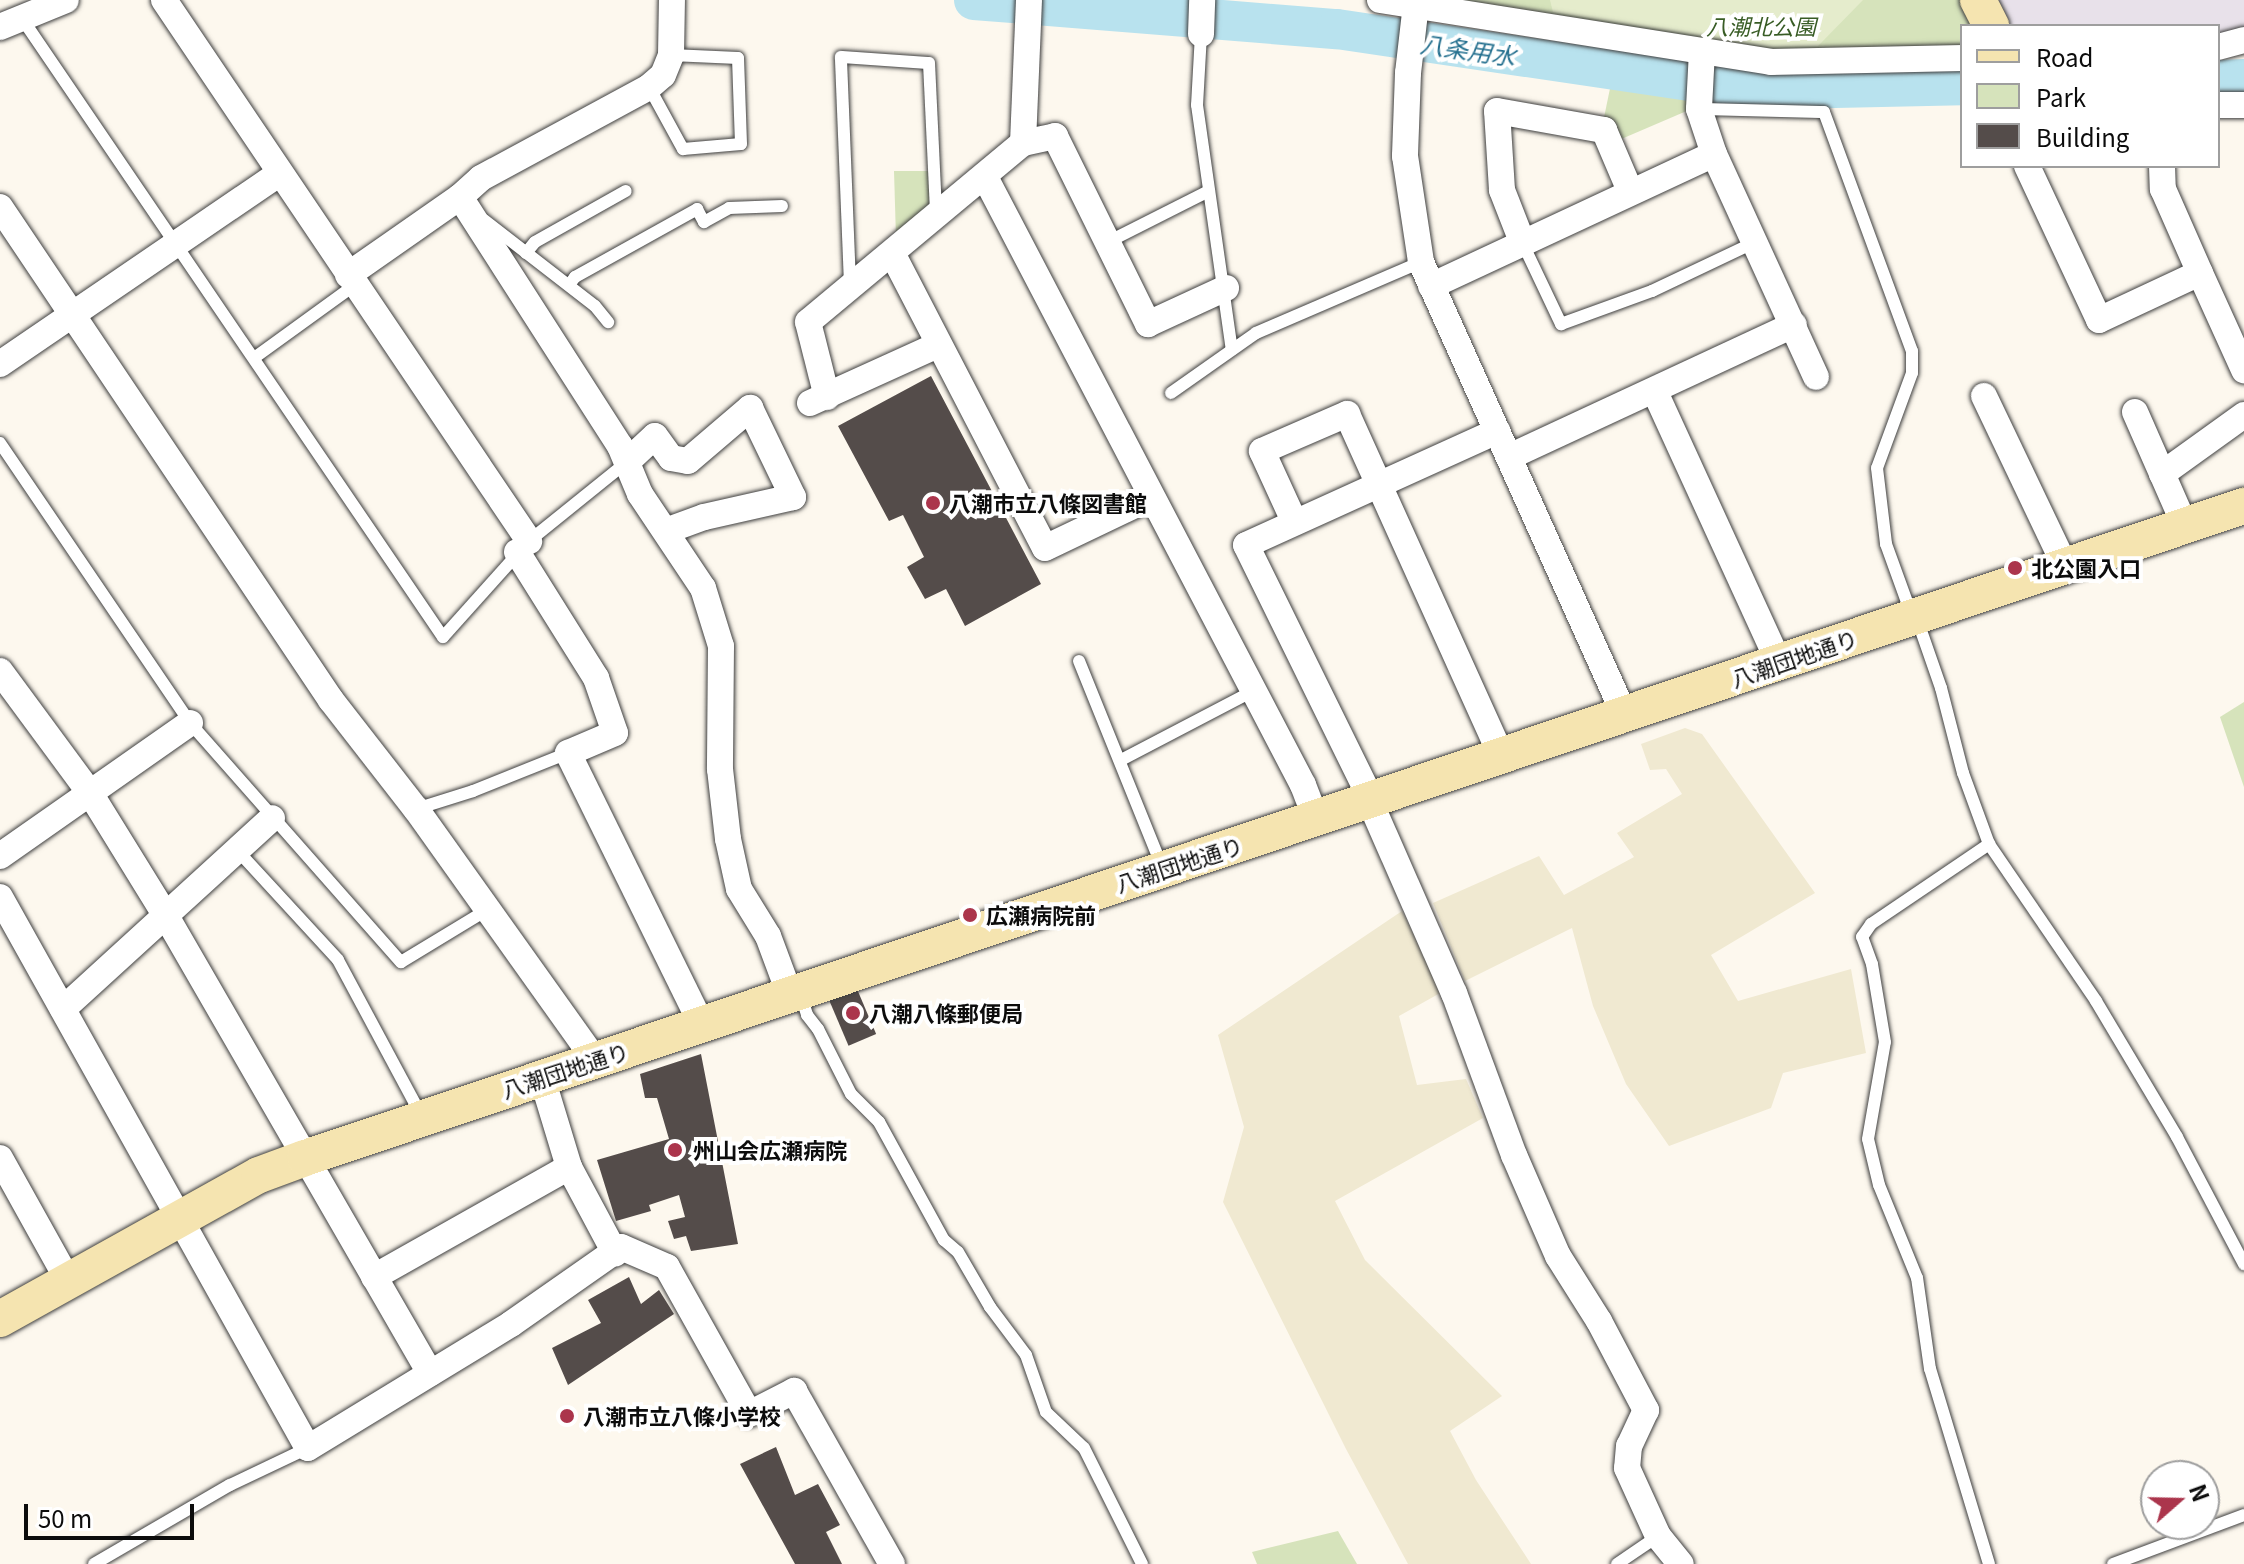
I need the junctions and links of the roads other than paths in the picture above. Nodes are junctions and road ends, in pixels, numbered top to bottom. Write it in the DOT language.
graph roads {
  1 [pos="66,0"];
  2 [pos="164,0"];
  3 [pos="672,0"];
  4 [pos="1202,0"];
  5 [pos="1380,0"];
  6 [pos="1978,0"];
  7 [pos="1028,12"];
  8 [pos="1415,12"];
  9 [pos="11,22"];
  10 [pos="1990,24"];
  11 [pos="1201,34"];
  12 [pos="2244,40"];
  13 [pos="2220,46"];
  14 [pos="1702,51"];
  15 [pos="671,55"];
  16 [pos="1960,58"];
  17 [pos="649,87"];
  18 [pos="2220,105"];
  19 [pos="2244,105"];
  20 [pos="1699,109"];
  21 [pos="1023,143"];
  22 [pos="1714,154"];
  23 [pos="2028,168"];
  24 [pos="2162,168"];
  25 [pos="280,173"];
  26 [pos="985,177"];
  27 [pos="626,191"];
  28 [pos="1209,191"];
  29 [pos="1630,191"];
  30 [pos="461,200"];
  31 [pos="782,206"];
  32 [pos="0,207"];
  33 [pos="936,217"];
  34 [pos="1755,242"];
  35 [pos="1106,243"];
  36 [pos="174,244"];
  37 [pos="1523,244"];
  38 [pos="526,253"];
  39 [pos="892,253"];
  40 [pos="2200,273"];
  41 [pos="1426,274"];
  42 [pos="351,280"];
  43 [pos="569,285"];
  44 [pos="850,287"];
  45 [pos="1226,288"];
  46 [pos="72,313"];
  47 [pos="608,322"];
  48 [pos="1794,325"];
  49 [pos="938,345"];
  50 [pos="1232,350"];
  51 [pos="254,358"];
  52 [pos="0,364"];
  53 [pos="2244,370"];
  54 [pos="1816,377"];
  55 [pos="1655,392"];
  56 [pos="1171,393"];
  57 [pos="1984,396"];
  58 [pos="2135,412"];
  59 [pos="2244,415"];
  60 [pos="1497,431"];
  61 [pos="0,443"];
  62 [pos="1509,457"];
  63 [pos="627,462"];
  64 [pos="2162,474"];
  65 [pos="1381,485"];
  66 [pos="1150,498"];
  67 [pos="2244,506"];
  68 [pos="1294,521"];
  69 [pos="2185,526"];
  70 [pos="666,531"];
  71 [pos="523,546"];
  72 [pos="2065,566"];
  73 [pos="1914,618"];
  74 [pos="1079,661"];
  75 [pos="1779,663"];
  76 [pos="0,671"];
  77 [pos="1253,691"];
  78 [pos="1625,715"];
  79 [pos="190,723"];
  80 [pos="568,753"];
  81 [pos="1502,757"];
  82 [pos="1121,760"];
  83 [pos="90,793"];
  84 [pos="1371,802"];
  85 [pos="416,809"];
  86 [pos="272,818"];
  87 [pos="1316,819"];
  88 [pos="1989,844"];
  89 [pos="237,850"];
  90 [pos="0,856"];
  91 [pos="1164,869"];
  92 [pos="0,897"];
  93 [pos="487,910"];
  94 [pos="166,916"];
  95 [pos="795,993"];
  96 [pos="63,1009"];
  97 [pos="702,1025"];
  98 [pos="595,1060"];
  99 [pos="542,1078"];
  100 [pos="422,1118"];
  101 [pos="0,1158"];
  102 [pos="305,1158"];
  103 [pos="569,1167"];
  104 [pos="179,1217"];
  105 [pos="615,1253"];
  106 [pos="2244,1264"];
  107 [pos="374,1277"];
  108 [pos="68,1280"];
  109 [pos="0,1319"];
  110 [pos="430,1373"];
  111 [pos="308,1448"];
  112 [pos="2244,1515"];
  113 [pos="1658,1536"];
  114 [pos="94,1564"];
  115 [pos="892,1564"];
  116 [pos="1142,1564"];
  117 [pos="1617,1564"];
  118 [pos="1681,1564"];
  119 [pos="1989,1564"];
  120 [pos="2113,1564"];
  1 -- 9 [label="street"];
  2 -- 25 [label="street"];
  3 -- 15 [label="street"];
  4 -- 11 [label="street"];
  5 -- 8 [label="street"];
  6 -- 10 [label="street"];
  7 -- 21 [label="street"];
  8 -- 14 [label="street"];
  8 -- 41 [label="street"];
  9 -- 36 [label="lane"];
  11 -- 28 [label="lane"];
  12 -- 13 [label="street"];
  14 -- 16 [label="street"];
  14 -- 20 [label="street"];
  15 -- 17 [label="street"];
  15 -- 17 [label="lane"];
  17 -- 30 [label="street"];
  18 -- 19 [label="street"];
  20 -- 22 [label="street"];
  20 -- 73 [label="lane"];
  21 -- 26 [label="street"];
  21 -- 35 [label="street"];
  22 -- 29 [label="street"];
  22 -- 34 [label="street"];
  23 -- 40 [label="street"];
  24 -- 40 [label="street"];
  25 -- 36 [label="street"];
  25 -- 42 [label="street"];
  26 -- 33 [label="street"];
  26 -- 66 [label="street"];
  27 -- 38 [label="lane"];
  28 -- 35 [label="lane"];
  28 -- 45 [label="lane"];
  29 -- 37 [label="street"];
  29 -- 37 [label="street"];
  30 -- 38 [label="lane"];
  30 -- 42 [label="street"];
  30 -- 63 [label="street"];
  31 -- 43 [label="lane"];
  32 -- 46 [label="street"];
  33 -- 39 [label="street"];
  33 -- 44 [label="lane"];
  34 -- 37 [label="lane"];
  34 -- 48 [label="street"];
  35 -- 45 [label="street"];
  36 -- 46 [label="street"];
  36 -- 51 [label="lane"];
  37 -- 41 [label="street"];
  38 -- 43 [label="lane"];
  39 -- 44 [label="street"];
  39 -- 49 [label="street"];
  40 -- 53 [label="street"];
  41 -- 50 [label="lane"];
  41 -- 60 [label="street"];
  42 -- 51 [label="lane"];
  42 -- 71 [label="street"];
  43 -- 47 [label="lane"];
  44 -- 49 [label="street"];
  45 -- 50 [label="lane"];
  46 -- 52 [label="street"];
  46 -- 85 [label="street"];
  48 -- 54 [label="street"];
  48 -- 55 [label="street"];
  49 -- 66 [label="street"];
  50 -- 56 [label="lane"];
  51 -- 71 [label="lane"];
  55 -- 62 [label="street"];
  55 -- 75 [label="street"];
  57 -- 72 [label="street"];
  58 -- 64 [label="street"];
  59 -- 64 [label="street"];
  60 -- 62 [label="street"];
  60 -- 65 [label="street"];
  61 -- 79 [label="lane"];
  62 -- 78 [label="street"];
  63 -- 70 [label="street"];
  63 -- 70 [label="street"];
  63 -- 71 [label="lane"];
  64 -- 69 [label="street"];
  65 -- 68 [label="street"];
  65 -- 68 [label="street"];
  65 -- 81 [label="street"];
  66 -- 77 [label="street"];
  67 -- 69 [label="street, 八潮団地通り"];
  68 -- 84 [label="street"];
  69 -- 72 [label="street, 八潮団地通り"];
  70 -- 95 [label="street"];
  71 -- 80 [label="street"];
  72 -- 73 [label="street, 八潮団地通り"];
  73 -- 75 [label="street, 八潮団地通り"];
  73 -- 88 [label="lane"];
  74 -- 82 [label="lane"];
  75 -- 78 [label="street, 八潮団地通り"];
  76 -- 83 [label="street"];
  77 -- 82 [label="lane"];
  77 -- 87 [label="street"];
  78 -- 81 [label="street, 八潮団地通り"];
  79 -- 83 [label="street"];
  79 -- 86 [label="lane"];
  80 -- 85 [label="lane"];
  80 -- 97 [label="street"];
  81 -- 84 [label="street, 八潮団地通り"];
  82 -- 91 [label="lane"];
  83 -- 90 [label="street"];
  83 -- 94 [label="street"];
  84 -- 87 [label="street, 八潮団地通り"];
  84 -- 113 [label="street"];
  85 -- 93 [label="street"];
  86 -- 89 [label="street"];
  86 -- 93 [label="lane"];
  87 -- 91 [label="street, 八潮団地通り"];
  88 -- 106 [label="lane"];
  88 -- 119 [label="lane"];
  89 -- 94 [label="street"];
  89 -- 100 [label="lane"];
  91 -- 95 [label="street, 八潮団地通り"];
  92 -- 96 [label="street"];
  93 -- 98 [label="street"];
  94 -- 96 [label="street"];
  94 -- 102 [label="street"];
  95 -- 97 [label="street, 八潮団地通り"];
  95 -- 116 [label="lane"];
  96 -- 104 [label="street"];
  97 -- 98 [label="street, 八潮団地通り"];
  98 -- 99 [label="street, 八潮団地通り"];
  99 -- 100 [label="street, 八潮団地通り"];
  99 -- 103 [label="street"];
  100 -- 102 [label="street, 八潮団地通り"];
  101 -- 108 [label="street"];
  102 -- 104 [label="street, 八潮団地通り"];
  102 -- 107 [label="street"];
  103 -- 105 [label="street"];
  103 -- 107 [label="street"];
  104 -- 108 [label="street, 八潮団地通り"];
  104 -- 111 [label="street"];
  105 -- 110 [label="street"];
  105 -- 115 [label="street"];
  107 -- 110 [label="street"];
  108 -- 109 [label="street, 八潮団地通り"];
  110 -- 111 [label="street"];
  111 -- 114 [label="lane"];
  112 -- 120 [label="lane"];
  113 -- 117 [label="lane"];
  113 -- 118 [label="street"];
}
